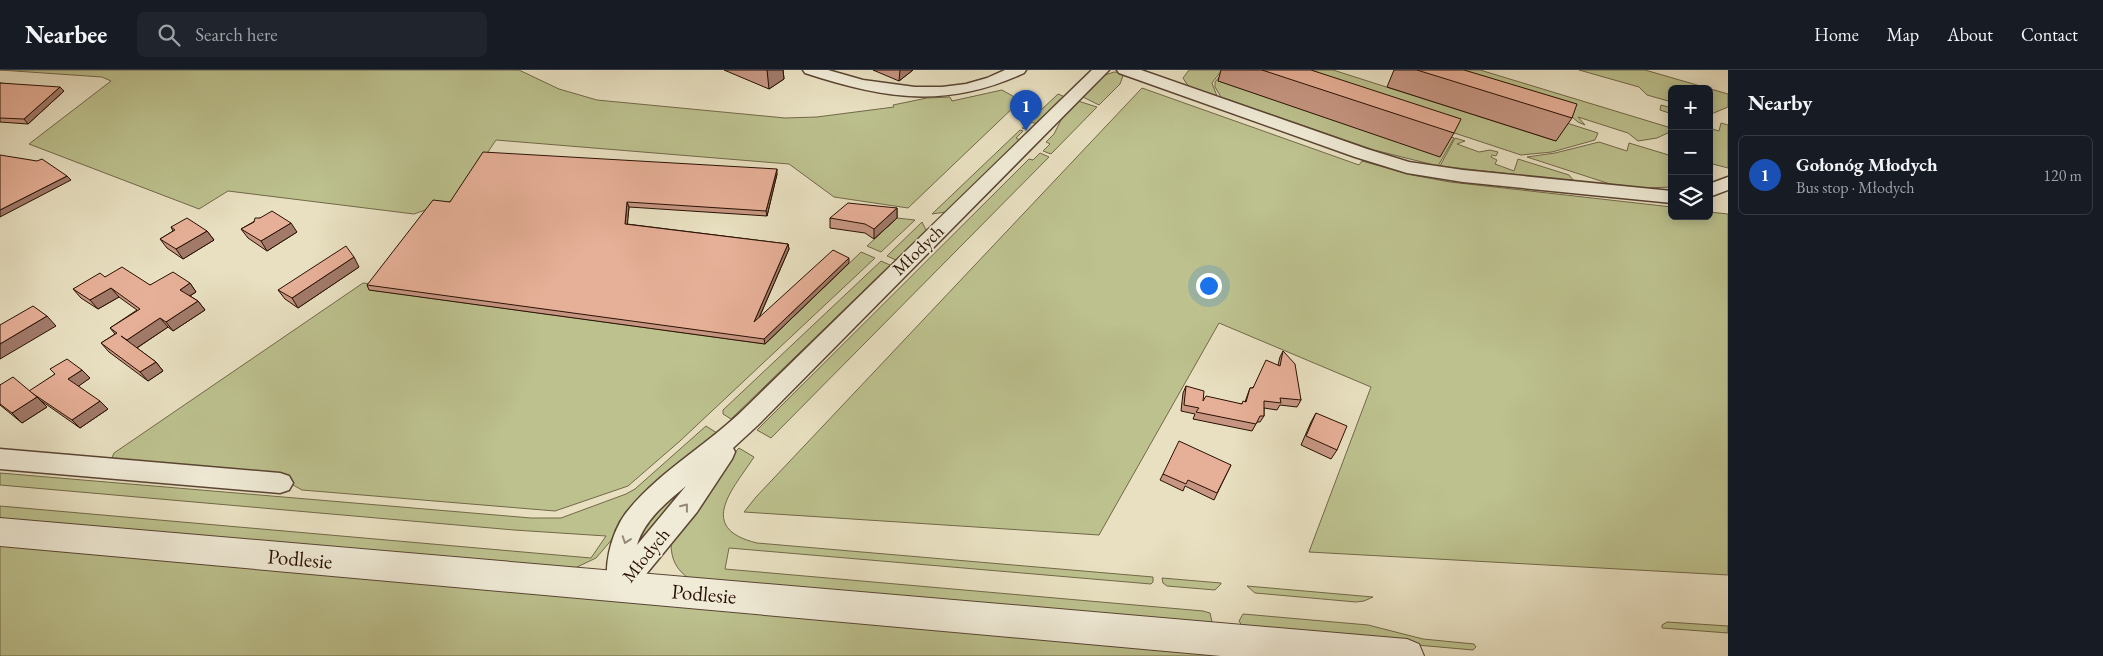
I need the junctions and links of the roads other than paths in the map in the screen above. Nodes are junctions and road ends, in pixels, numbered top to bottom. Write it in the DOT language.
graph roads {
  1 [pos="811,70"];
  2 [pos="1018,70"];
  3 [pos="1101,70"];
  4 [pos="1125,70"];
  5 [pos="1728,183"];
  6 [pos="1713,189"];
  7 [pos="1668,198"];
  8 [pos="0,459"];
  9 [pos="280,483"];
  10 [pos="0,532"];
  11 [pos="621,586"];
  12 [pos="1407,656"];
  1 -- 2 [label="street"];
  3 -- 11 [label="street, Młodych"];
  4 -- 7 [label="street"];
  5 -- 6 [label="street"];
  8 -- 9 [label="street"];
  10 -- 11 [label="street, Podlesie"];
  11 -- 12 [label="street, Podlesie"];
}
